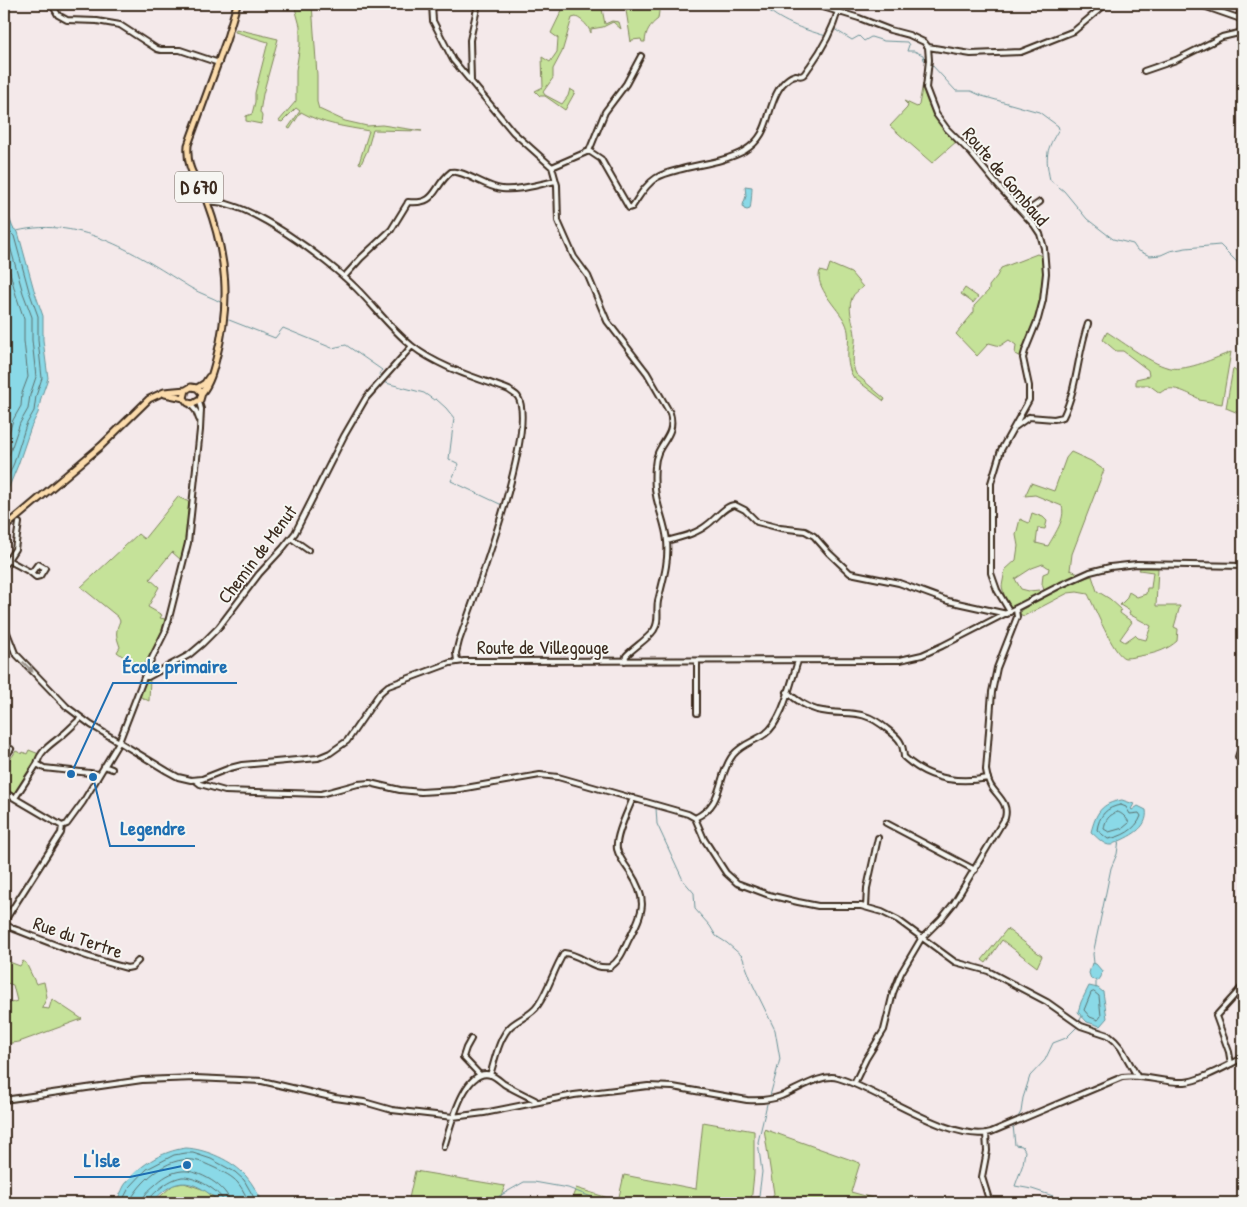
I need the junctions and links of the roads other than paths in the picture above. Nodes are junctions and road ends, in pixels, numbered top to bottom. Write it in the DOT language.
graph roads {
  1 [pos="52,4"];
  2 [pos="237,4"];
  3 [pos="432,4"];
  4 [pos="478,4"];
  5 [pos="813,4"];
  6 [pos="1106,4"];
  7 [pos="1198,4"];
  8 [pos="1243,5"];
  9 [pos="838,11"];
  10 [pos="1238,18"];
  11 [pos="1243,21"];
  12 [pos="1243,32"];
  13 [pos="928,47"];
  14 [pos="641,56"];
  15 [pos="218,63"];
  16 [pos="1144,72"];
  17 [pos="471,82"];
  18 [pos="589,151"];
  19 [pos="552,168"];
  20 [pos="556,181"];
  21 [pos="207,202"];
  22 [pos="1040,202"];
  23 [pos="1024,213"];
  24 [pos="344,277"];
  25 [pos="1088,324"];
  26 [pos="412,346"];
  27 [pos="211,375"];
  28 [pos="197,388"];
  29 [pos="186,390"];
  30 [pos="202,393"];
  31 [pos="157,395"];
  32 [pos="184,398"];
  33 [pos="199,402"];
  34 [pos="190,404"];
  35 [pos="1023,412"];
  36 [pos="1029,417"];
  37 [pos="200,423"];
  38 [pos="1011,430"];
  39 [pos="19,523"];
  40 [pos="4,528"];
  41 [pos="291,538"];
  42 [pos="667,541"];
  43 [pos="308,550"];
  44 [pos="8,560"];
  45 [pos="4,566"];
  46 [pos="1243,566"];
  47 [pos="30,572"];
  48 [pos="1016,609"];
  49 [pos="1008,613"];
  50 [pos="4,625"];
  51 [pos="456,661"];
  52 [pos="625,661"];
  53 [pos="697,661"];
  54 [pos="798,661"];
  55 [pos="144,676"];
  56 [pos="787,692"];
  57 [pos="697,713"];
  58 [pos="81,718"];
  59 [pos="119,742"];
  60 [pos="1243,742"];
  61 [pos="11,749"];
  62 [pos="1238,757"];
  63 [pos="4,759"];
  64 [pos="37,764"];
  65 [pos="104,766"];
  66 [pos="112,769"];
  67 [pos="99,774"];
  68 [pos="988,778"];
  69 [pos="195,780"];
  70 [pos="4,792"];
  71 [pos="15,798"];
  72 [pos="633,798"];
  73 [pos="695,818"];
  74 [pos="886,823"];
  75 [pos="62,826"];
  76 [pos="878,838"];
  77 [pos="975,870"];
  78 [pos="866,907"];
  79 [pos="921,939"];
  80 [pos="138,961"];
  81 [pos="1243,986"];
  82 [pos="471,1039"];
  83 [pos="1243,1058"];
  84 [pos="1230,1064"];
  85 [pos="480,1075"];
  86 [pos="490,1075"];
  87 [pos="1137,1076"];
  88 [pos="854,1084"];
  89 [pos="4,1100"];
  90 [pos="536,1102"];
  91 [pos="453,1117"];
  92 [pos="986,1133"];
  93 [pos="444,1146"];
  94 [pos="990,1203"];
  1 -- 15 [label="street"];
  2 -- 15 [label="main road, D 670"];
  3 -- 17 [label="street"];
  4 -- 17 [label="street"];
  5 -- 9 [label="street"];
  6 -- 13 [label="street"];
  7 -- 10 [label="street"];
  8 -- 10 [label="street"];
  9 -- 13 [label="street"];
  9 -- 18 [label="street"];
  10 -- 11 [label="street"];
  12 -- 16 [label="street"];
  13 -- 23 [label="street, Route de Gombaud"];
  14 -- 18 [label="street"];
  15 -- 21 [label="main road, D 670"];
  17 -- 19 [label="street"];
  18 -- 19 [label="street"];
  19 -- 20 [label="street"];
  20 -- 24 [label="street"];
  20 -- 42 [label="street"];
  21 -- 24 [label="street"];
  21 -- 27 [label="main road, D 670"];
  22 -- 23 [label="street"];
  23 -- 35 [label="street, Route de Gombaud"];
  24 -- 26 [label="street"];
  25 -- 36 [label="street"];
  26 -- 41 [label="street, Chemin de Menut"];
  26 -- 51 [label="street"];
  27 -- 28 [label="main road"];
  27 -- 30 [label="main road, D 670"];
  28 -- 29 [label="main road"];
  28 -- 30 [label="main road"];
  29 -- 31 [label="main road"];
  29 -- 32 [label="main road"];
  30 -- 33 [label="main road"];
  31 -- 32 [label="main road"];
  31 -- 40 [label="main road"];
  32 -- 34 [label="main road"];
  33 -- 34 [label="main road"];
  33 -- 37 [label="street"];
  34 -- 37 [label="street"];
  35 -- 36 [label="street"];
  35 -- 38 [label="street, Route de Gombaud"];
  36 -- 38 [label="street"];
  37 -- 55 [label="street"];
  38 -- 49 [label="street, Route de Gombaud"];
  39 -- 44 [label="street"];
  41 -- 43 [label="street"];
  41 -- 55 [label="street, Chemin de Menut"];
  42 -- 49 [label="street"];
  42 -- 52 [label="street"];
  44 -- 45 [label="street"];
  44 -- 47 [label="street"];
  46 -- 48 [label="street, Route de Villegouge"];
  48 -- 49 [label="street, Route de Villegouge"];
  48 -- 68 [label="street"];
  49 -- 54 [label="street, Route de Villegouge"];
  50 -- 58 [label="street, one-way"];
  51 -- 52 [label="street, Route de Villegouge"];
  51 -- 69 [label="street, Route de Villegouge"];
  52 -- 53 [label="street, Route de Villegouge"];
  53 -- 54 [label="street, Route de Villegouge"];
  53 -- 57 [label="street"];
  54 -- 56 [label="street"];
  55 -- 59 [label="street"];
  56 -- 68 [label="street"];
  56 -- 73 [label="street"];
  58 -- 59 [label="street"];
  58 -- 64 [label="street"];
  59 -- 65 [label="street"];
  59 -- 69 [label="street"];
  60 -- 62 [label="street"];
  61 -- 63 [label="street"];
  64 -- 67 [label="street"];
  64 -- 71 [label="street"];
  65 -- 66 [label="street"];
  65 -- 67 [label="street"];
  67 -- 75 [label="street"];
  68 -- 77 [label="street"];
  69 -- 72 [label="street"];
  70 -- 71 [label="street"];
  71 -- 75 [label="street"];
  72 -- 73 [label="street"];
  72 -- 86 [label="street"];
  73 -- 78 [label="street"];
  74 -- 77 [label="street"];
  75 -- 80 [label="street, Rue du Tertre"];
  76 -- 78 [label="street"];
  77 -- 79 [label="street"];
  78 -- 79 [label="street"];
  79 -- 87 [label="street"];
  79 -- 88 [label="street"];
  81 -- 84 [label="street"];
  82 -- 85 [label="street"];
  83 -- 84 [label="street"];
  84 -- 87 [label="street"];
  85 -- 86 [label="street"];
  85 -- 91 [label="street"];
  86 -- 90 [label="street"];
  87 -- 92 [label="street"];
  88 -- 90 [label="street"];
  88 -- 92 [label="street"];
  89 -- 91 [label="street"];
  90 -- 91 [label="street"];
  91 -- 93 [label="street"];
  92 -- 94 [label="street"];
}
